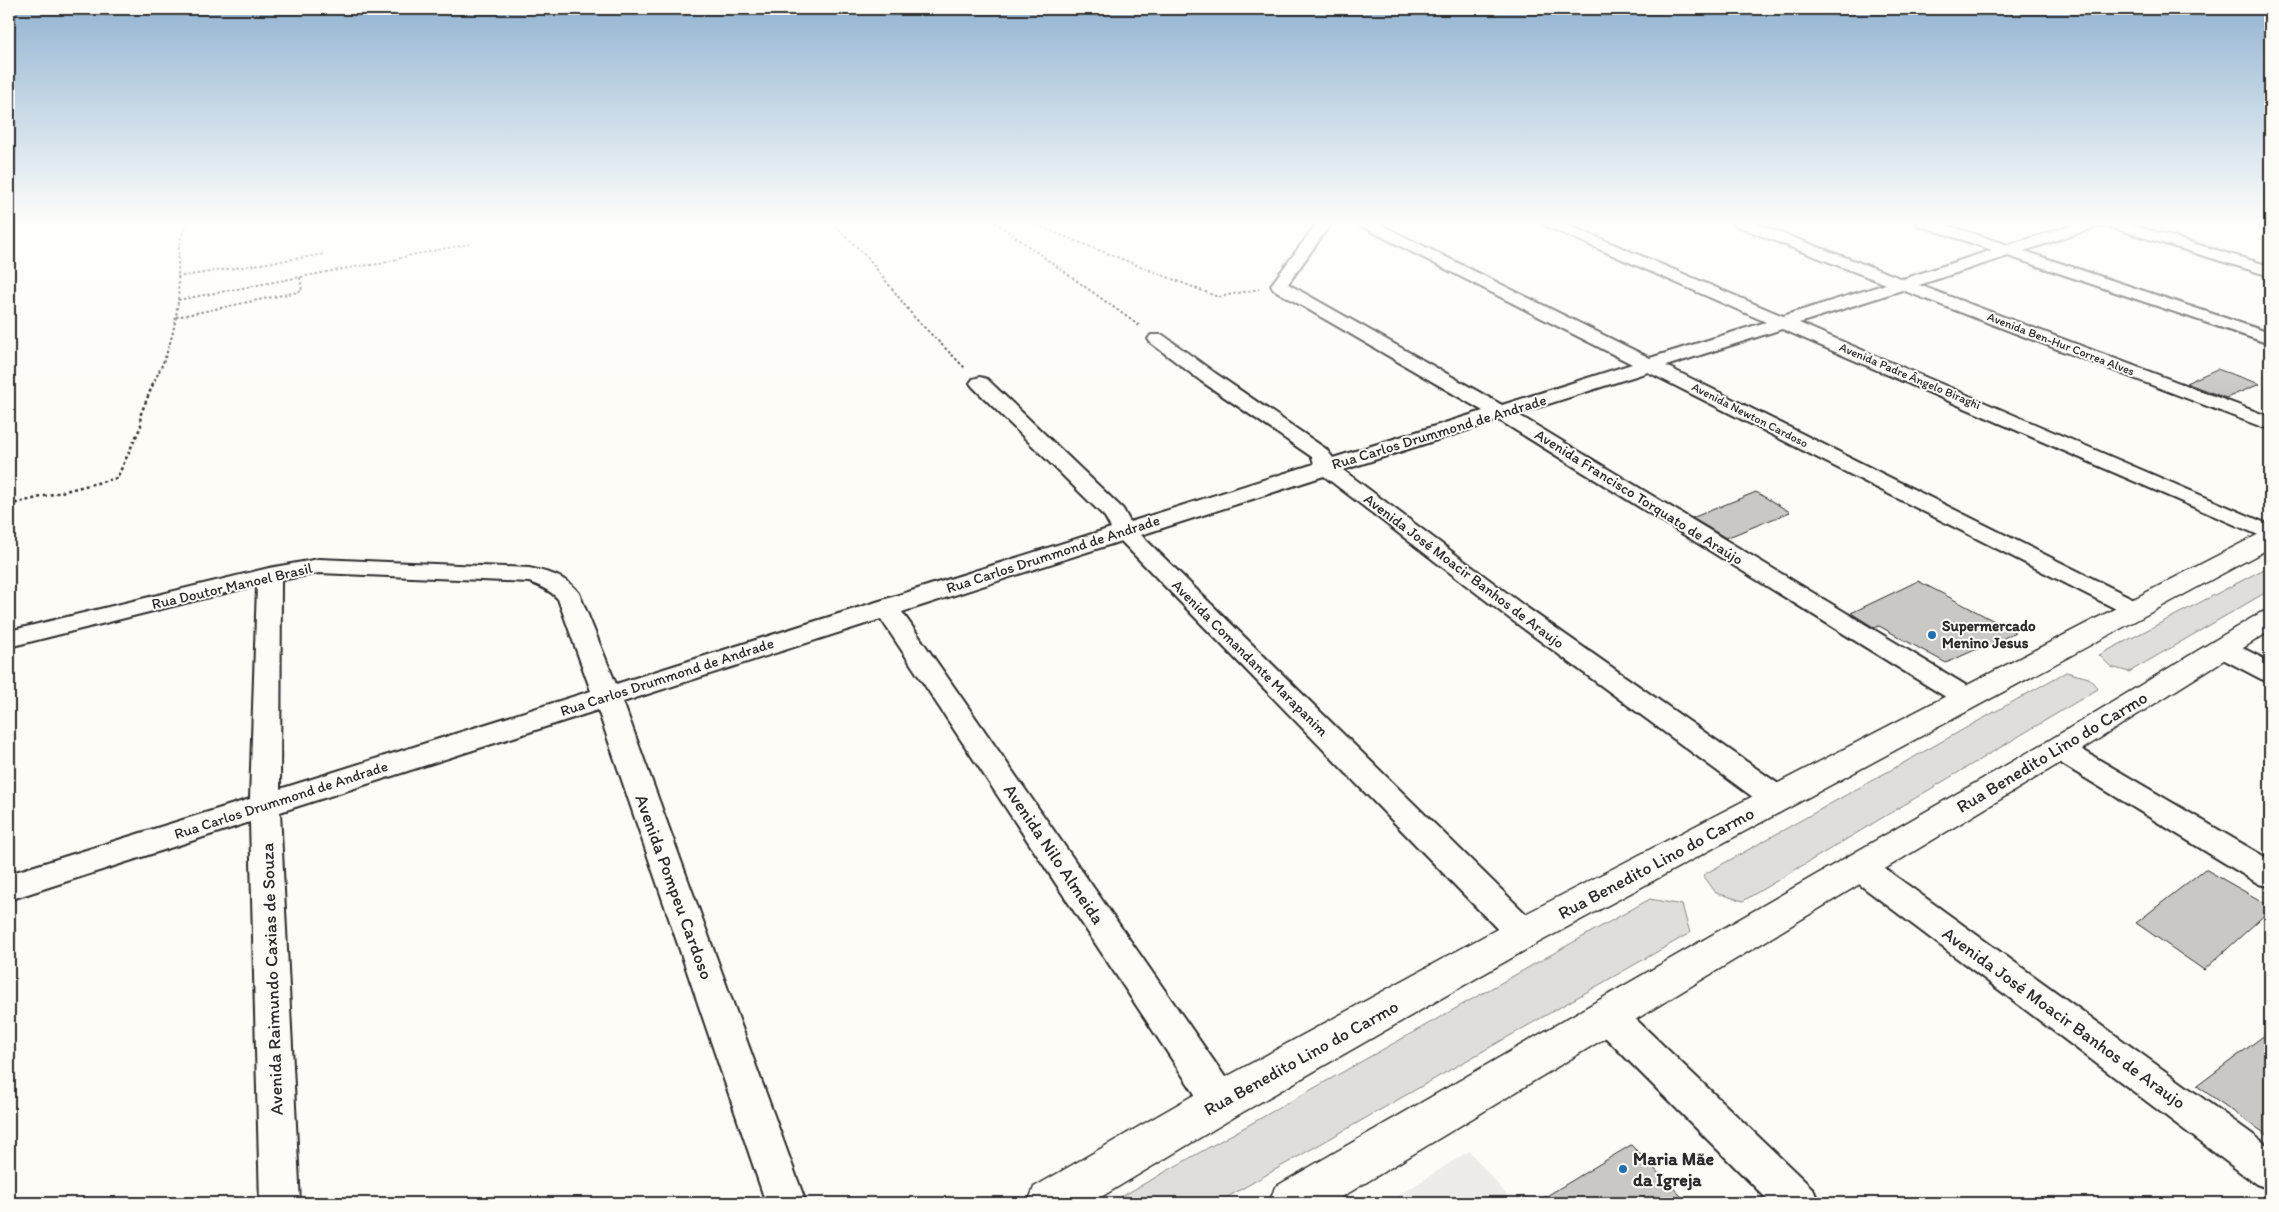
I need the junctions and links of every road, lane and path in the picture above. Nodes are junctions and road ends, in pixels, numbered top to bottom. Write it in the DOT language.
graph roads {
  1 [pos="177,279"];
  2 [pos="292,279"];
  3 [pos="300,279"];
  4 [pos="884,279"];
  5 [pos="1073,279"];
  6 [pos="1171,279"];
  7 [pos="1284,279"];
  8 [pos="1478,279"];
  9 [pos="1682,279"];
  10 [pos="1890,279"];
  11 [pos="1922,279"];
  12 [pos="2092,279"];
  13 [pos="1905,284"];
  14 [pos="1279,286"];
  15 [pos="178,300"];
  16 [pos="176,317"];
  17 [pos="1784,322"];
  18 [pos="2270,338"];
  19 [pos="1157,339"];
  20 [pos="1652,365"];
  21 [pos="980,383"];
  22 [pos="1500,412"];
  23 [pos="2270,424"];
  24 [pos="1325,467"];
  25 [pos="9,505"];
  26 [pos="1124,531"];
  27 [pos="2270,533"];
  28 [pos="2270,538"];
  29 [pos="269,574"];
  30 [pos="549,580"];
  31 [pos="886,607"];
  32 [pos="2135,608"];
  33 [pos="2270,619"];
  34 [pos="9,639"];
  35 [pos="2222,648"];
  36 [pos="2270,673"];
  37 [pos="607,697"];
  38 [pos="1967,698"];
  39 [pos="2059,749"];
  40 [pos="1776,798"];
  41 [pos="265,806"];
  42 [pos="1858,866"];
  43 [pos="2270,875"];
  44 [pos="9,887"];
  45 [pos="1523,933"];
  46 [pos="1607,1015"];
  47 [pos="1221,1102"];
  48 [pos="2270,1170"];
  49 [pos="1296,1202"];
  50 [pos="280,1203"];
  51 [pos="786,1203"];
  52 [pos="1050,1203"];
  53 [pos="1799,1203"];
  1 -- 15 [label="path"];
  2 -- 15 [label="path"];
  3 -- 16 [label="path"];
  4 -- 21 [label="path"];
  5 -- 19 [label="path"];
  6 -- 14 [label="path"];
  7 -- 14 [label="street"];
  8 -- 20 [label="street, Avenida Newton Cardoso"];
  9 -- 17 [label="street, Avenida Padre Ângelo Biraghi"];
  10 -- 13 [label="street, Avenida Ben-Hur Correa Alves"];
  11 -- 13 [label="street, Rua Carlos Drummond de Andrade"];
  12 -- 18 [label="street"];
  13 -- 17 [label="street, Rua Carlos Drummond de Andrade"];
  13 -- 23 [label="street, Avenida Ben-Hur Correa Alves"];
  14 -- 22 [label="street, Avenida Francisco Torquato de Araújo"];
  15 -- 16 [label="path"];
  16 -- 25 [label="path"];
  17 -- 20 [label="street, Rua Carlos Drummond de Andrade"];
  17 -- 27 [label="street, Avenida Padre Ângelo Biraghi"];
  19 -- 24 [label="street, Avenida José Moacir Banhos de Araujo"];
  20 -- 22 [label="street, Rua Carlos Drummond de Andrade"];
  20 -- 32 [label="street, Avenida Newton Cardoso"];
  21 -- 26 [label="street, Avenida Comandante Marapanim"];
  22 -- 24 [label="street, Rua Carlos Drummond de Andrade"];
  22 -- 38 [label="street, Avenida Francisco Torquato de Araújo"];
  24 -- 26 [label="street, Rua Carlos Drummond de Andrade"];
  24 -- 40 [label="street, Avenida José Moacir Banhos de Araujo"];
  26 -- 31 [label="street, Rua Carlos Drummond de Andrade"];
  26 -- 45 [label="street, Avenida Comandante Marapanim"];
  28 -- 32 [label="main road, Rua Benedito Lino do Carmo"];
  29 -- 30 [label="street, Rua Doutor Manoel Brasil"];
  29 -- 34 [label="street, Rua Doutor Manoel Brasil"];
  29 -- 41 [label="street, Avenida Raimundo Caxias de Souza"];
  30 -- 37 [label="street, Avenida Pompeu Cardoso"];
  31 -- 37 [label="street, Rua Carlos Drummond de Andrade"];
  31 -- 47 [label="street, Avenida Nilo Almeida"];
  32 -- 38 [label="main road, Rua Benedito Lino do Carmo"];
  33 -- 35 [label="main road, Rua Benedito Lino do Carmo"];
  35 -- 36 [label="street"];
  35 -- 39 [label="main road, Rua Benedito Lino do Carmo"];
  37 -- 41 [label="street, Rua Carlos Drummond de Andrade"];
  37 -- 51 [label="street, Avenida Pompeu Cardoso"];
  38 -- 40 [label="main road, Rua Benedito Lino do Carmo"];
  39 -- 42 [label="main road, Rua Benedito Lino do Carmo"];
  39 -- 43 [label="street"];
  40 -- 45 [label="main road, Rua Benedito Lino do Carmo"];
  41 -- 44 [label="street, Rua Carlos Drummond de Andrade"];
  41 -- 50 [label="street, Avenida Raimundo Caxias de Souza"];
  42 -- 46 [label="main road, Rua Benedito Lino do Carmo"];
  42 -- 48 [label="street, Avenida José Moacir Banhos de Araujo"];
  45 -- 47 [label="main road, Rua Benedito Lino do Carmo"];
  46 -- 49 [label="main road, Rua Benedito Lino do Carmo"];
  46 -- 53 [label="street"];
  47 -- 52 [label="main road, Rua Benedito Lino do Carmo"];
}
